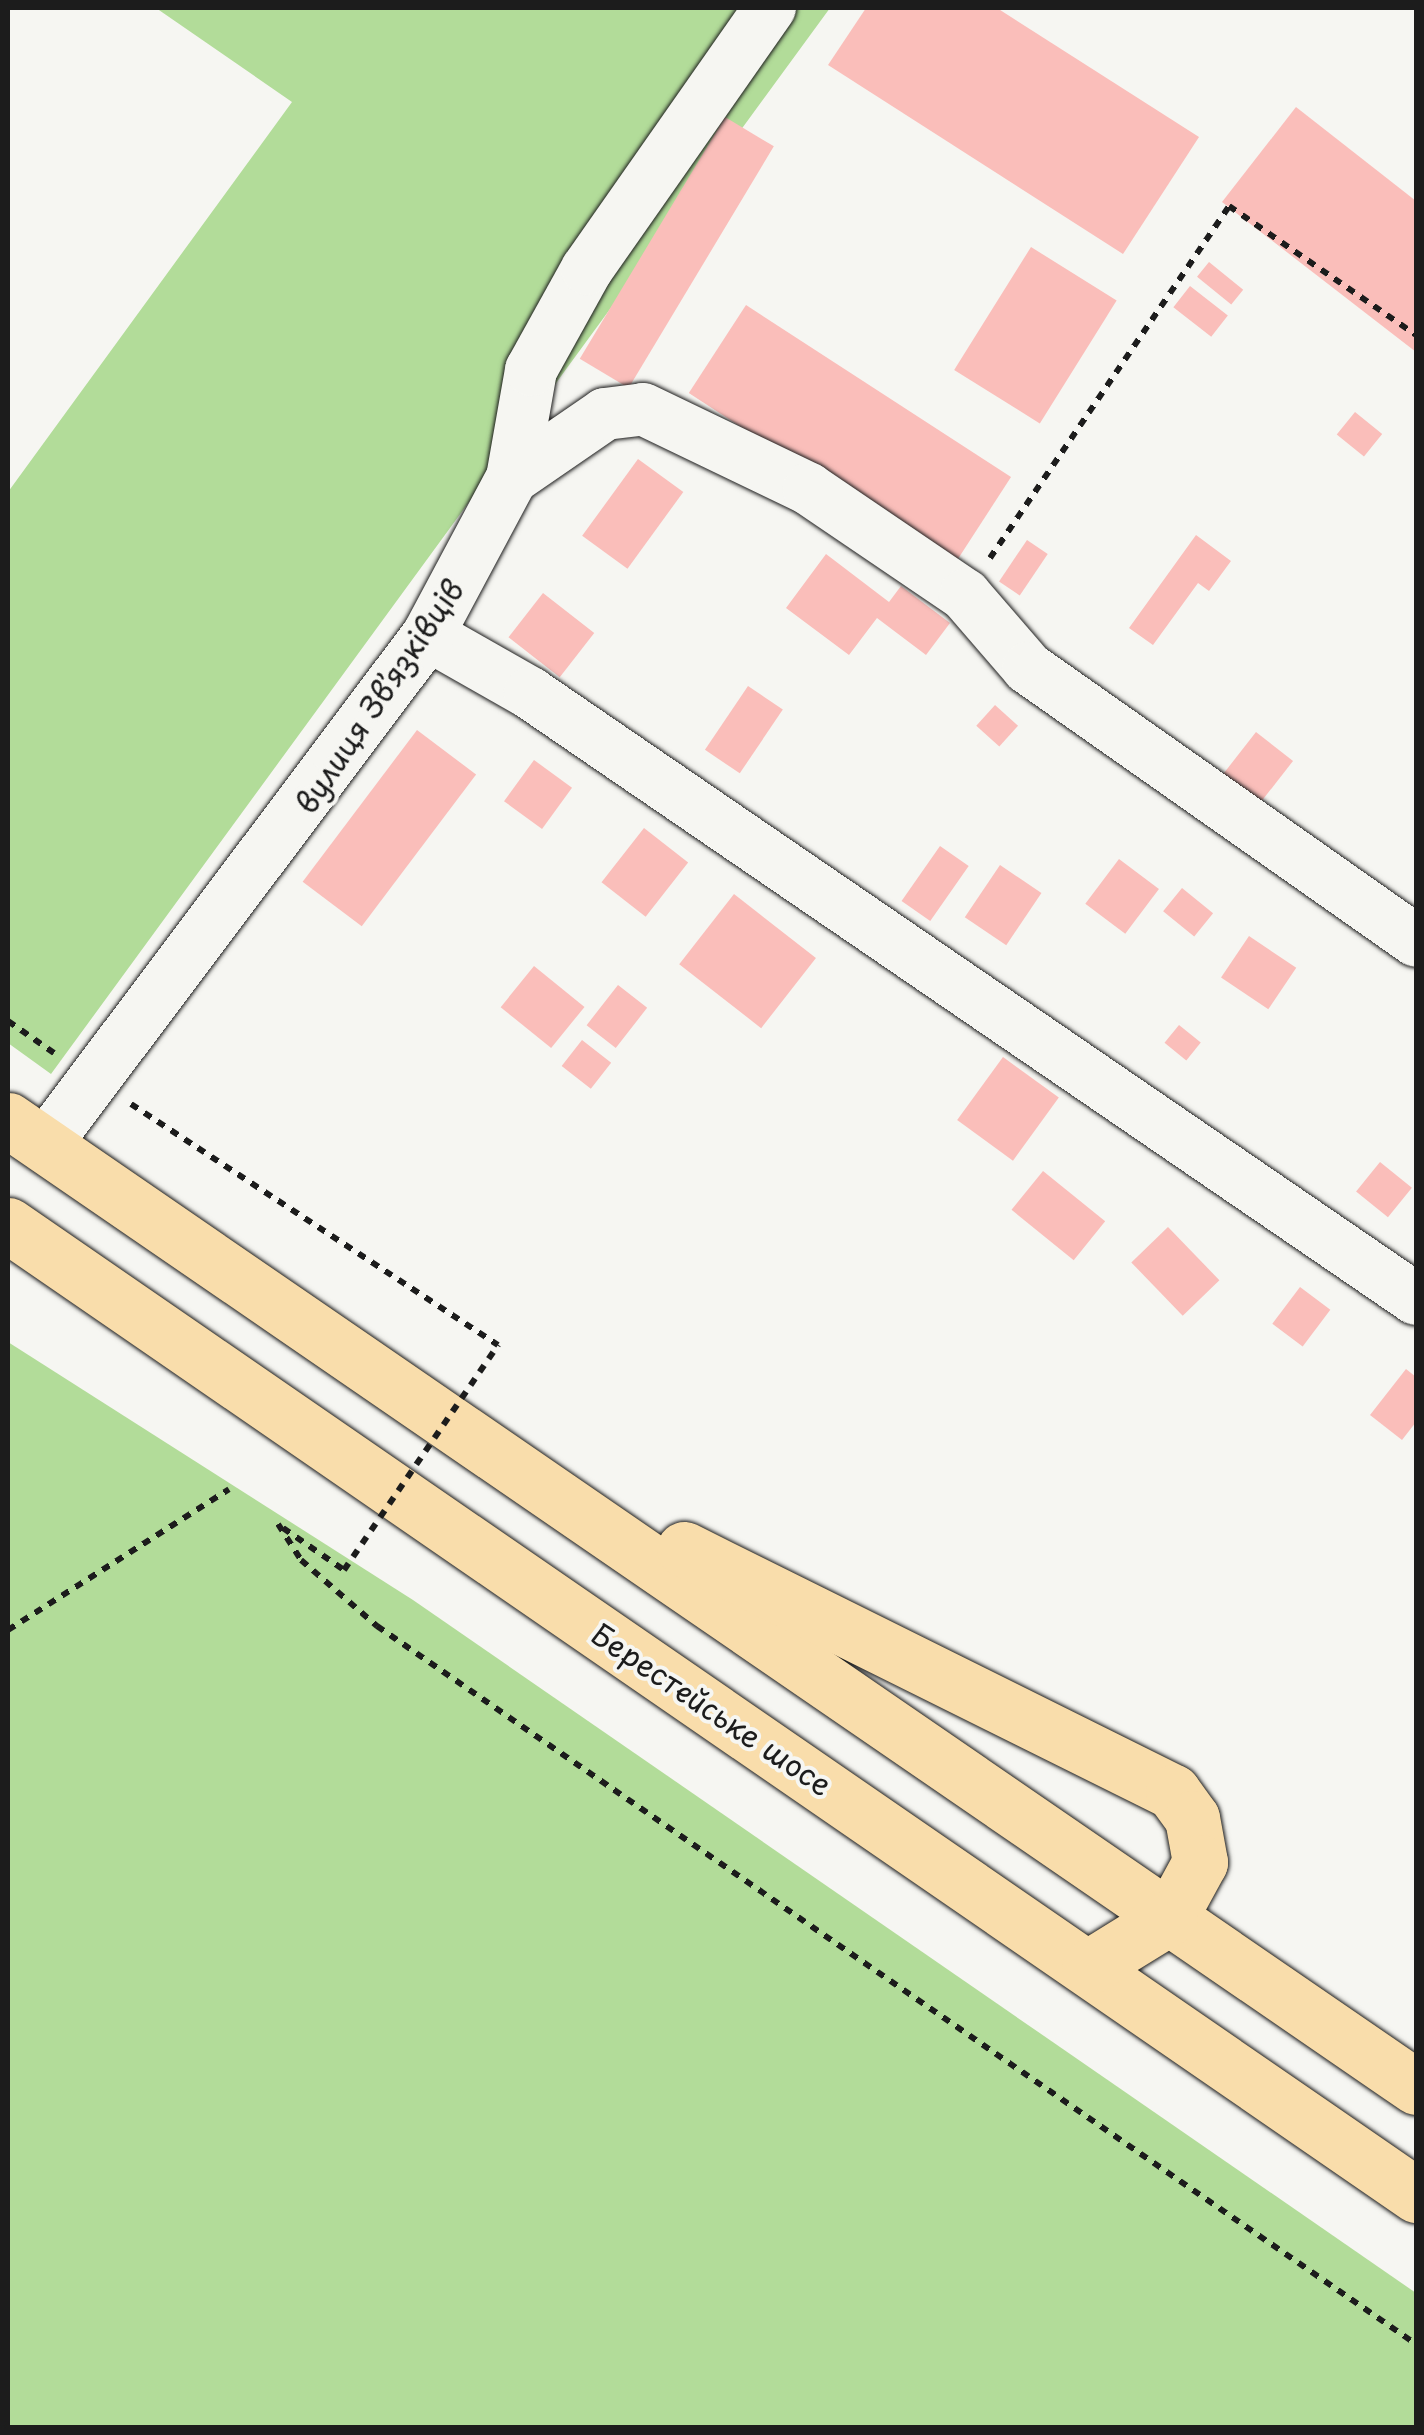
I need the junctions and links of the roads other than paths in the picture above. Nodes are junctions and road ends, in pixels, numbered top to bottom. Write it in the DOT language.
graph roads {
  1 [pos="770,8"];
  2 [pos="512,478"];
  3 [pos="428,635"];
  4 [pos="1416,941"];
  5 [pos="26,1133"];
  6 [pos="8,1225"];
  7 [pos="1416,1299"];
  8 [pos="532,1477"];
  9 [pos="1170,1917"];
  10 [pos="1088,1967"];
  11 [pos="1416,2087"];
  12 [pos="1416,2195"];
  1 -- 2 [label="street, вулиця Звʼязківців"];
  2 -- 3 [label="street, вулиця Звʼязківців"];
  2 -- 4 [label="street"];
  3 -- 5 [label="street, вулиця Звʼязківців"];
  3 -- 7 [label="street"];
  5 -- 8 [label="highway"];
  6 -- 10 [label="highway, Берестейське шосе"];
  8 -- 9 [label="highway"];
  8 -- 9 [label="highway"];
  9 -- 10 [label="highway"];
  9 -- 11 [label="highway"];
  10 -- 12 [label="highway, Берестейське шосе"];
}
